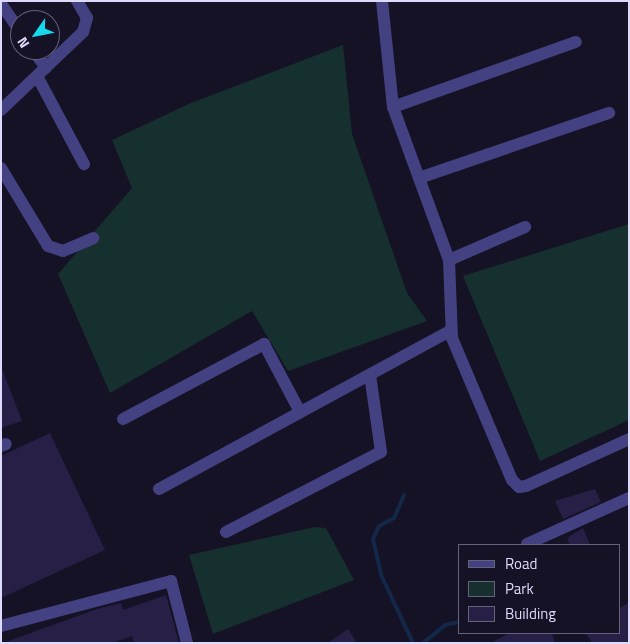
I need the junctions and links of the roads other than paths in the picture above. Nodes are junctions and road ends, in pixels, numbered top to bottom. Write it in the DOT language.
graph roads {
  1 [pos="78,1"];
  2 [pos="382,1"];
  3 [pos="1,4"];
  4 [pos="10,17"];
  5 [pos="576,42"];
  6 [pos="37,60"];
  7 [pos="41,72"];
  8 [pos="393,107"];
  9 [pos="1,110"];
  10 [pos="610,113"];
  11 [pos="84,164"];
  12 [pos="1,168"];
  13 [pos="419,178"];
  14 [pos="525,226"];
  15 [pos="93,238"];
  16 [pos="449,260"];
  17 [pos="450,331"];
  18 [pos="370,374"];
  19 [pos="300,412"];
  20 [pos="123,419"];
  21 [pos="629,439"];
  22 [pos="159,488"];
  23 [pos="629,498"];
  24 [pos="226,532"];
  25 [pos="527,544"];
  26 [pos="1,626"];
  27 [pos="187,643"];
  1 -- 7 [label="street"];
  2 -- 8 [label="street"];
  3 -- 4 [label="street"];
  5 -- 8 [label="street"];
  6 -- 7 [label="street"];
  7 -- 9 [label="street"];
  7 -- 11 [label="street"];
  8 -- 13 [label="street"];
  10 -- 13 [label="street"];
  12 -- 15 [label="street"];
  13 -- 16 [label="street"];
  14 -- 16 [label="street"];
  16 -- 17 [label="street"];
  17 -- 18 [label="street"];
  17 -- 21 [label="street"];
  18 -- 19 [label="street"];
  18 -- 24 [label="street"];
  19 -- 20 [label="street"];
  19 -- 22 [label="street"];
  23 -- 25 [label="street"];
  26 -- 27 [label="street"];
}
